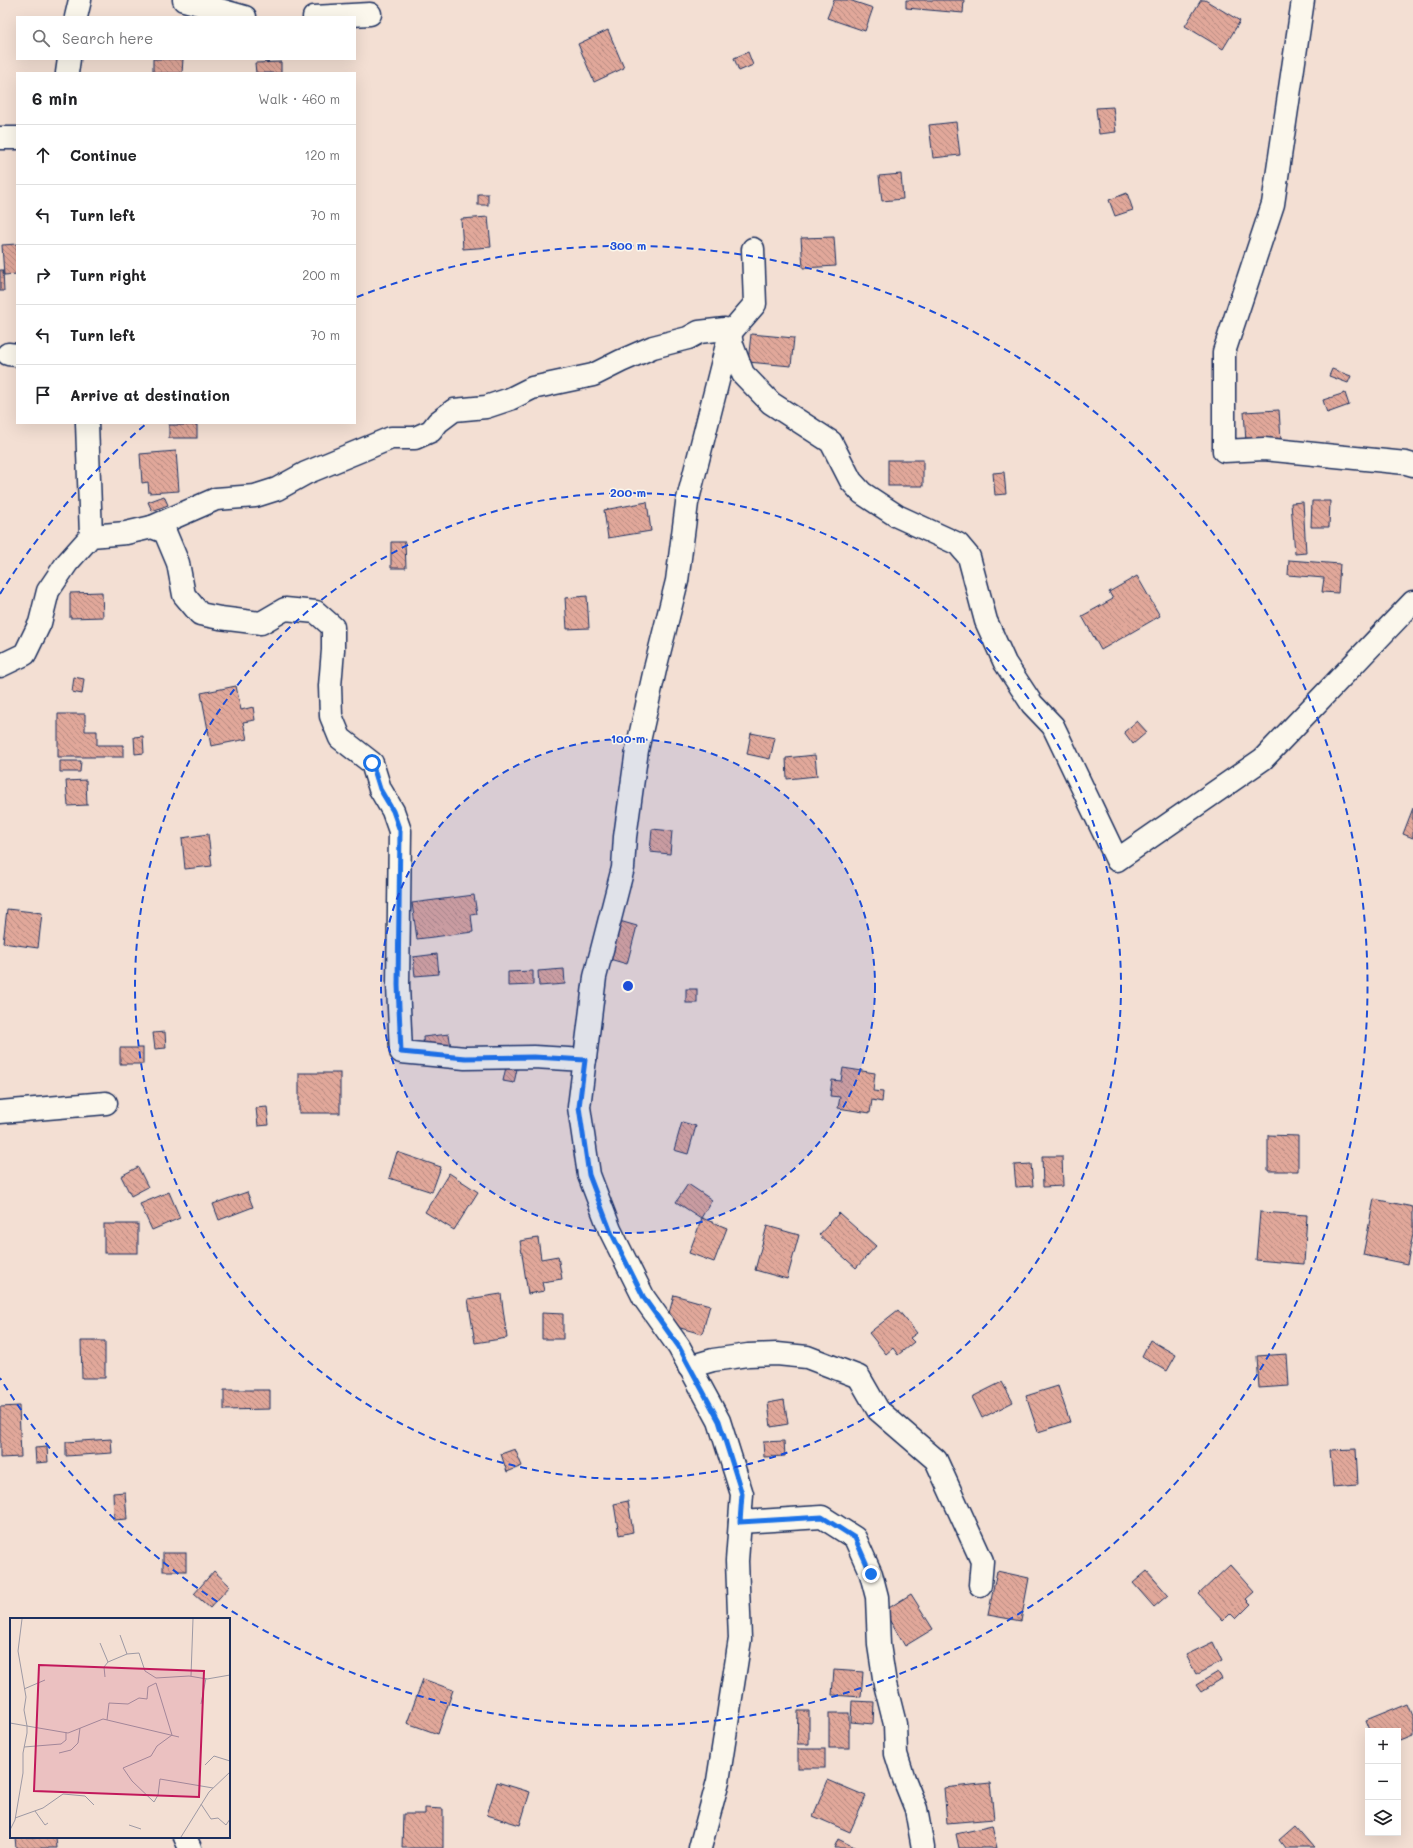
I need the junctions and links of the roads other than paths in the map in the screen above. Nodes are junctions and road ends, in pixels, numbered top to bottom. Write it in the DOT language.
graph roads {
  1 [pos="80,0"];
  2 [pos="184,0"];
  3 [pos="1303,0"];
  4 [pos="370,14"];
  5 [pos="76,16"];
  6 [pos="241,16"];
  7 [pos="333,16"];
  8 [pos="69,60"];
  9 [pos="67,72"];
  10 [pos="0,138"];
  11 [pos="16,138"];
  12 [pos="753,249"];
  13 [pos="730,333"];
  14 [pos="87,424"];
  15 [pos="1413,466"];
  16 [pos="152,527"];
  17 [pos="91,536"];
  18 [pos="1413,602"];
  19 [pos="0,666"];
  20 [pos="585,1060"];
  21 [pos="106,1103"];
  22 [pos="0,1112"];
  23 [pos="689,1367"];
  24 [pos="740,1522"];
  25 [pos="980,1585"];
  26 [pos="185,1838"];
  27 [pos="190,1848"];
  28 [pos="700,1848"];
  29 [pos="923,1848"];
  1 -- 5 [label="street"];
  2 -- 6 [label="street"];
  3 -- 15 [label="street"];
  4 -- 7 [label="street"];
  8 -- 9 [label="street"];
  10 -- 11 [label="street"];
  12 -- 13 [label="street"];
  13 -- 16 [label="street"];
  13 -- 18 [label="street"];
  13 -- 20 [label="street"];
  14 -- 17 [label="street"];
  16 -- 17 [label="street"];
  16 -- 20 [label="street"];
  17 -- 19 [label="street"];
  20 -- 23 [label="street"];
  21 -- 22 [label="street"];
  23 -- 24 [label="street"];
  23 -- 25 [label="street"];
  24 -- 28 [label="street"];
  24 -- 29 [label="street"];
  26 -- 27 [label="street"];
}
